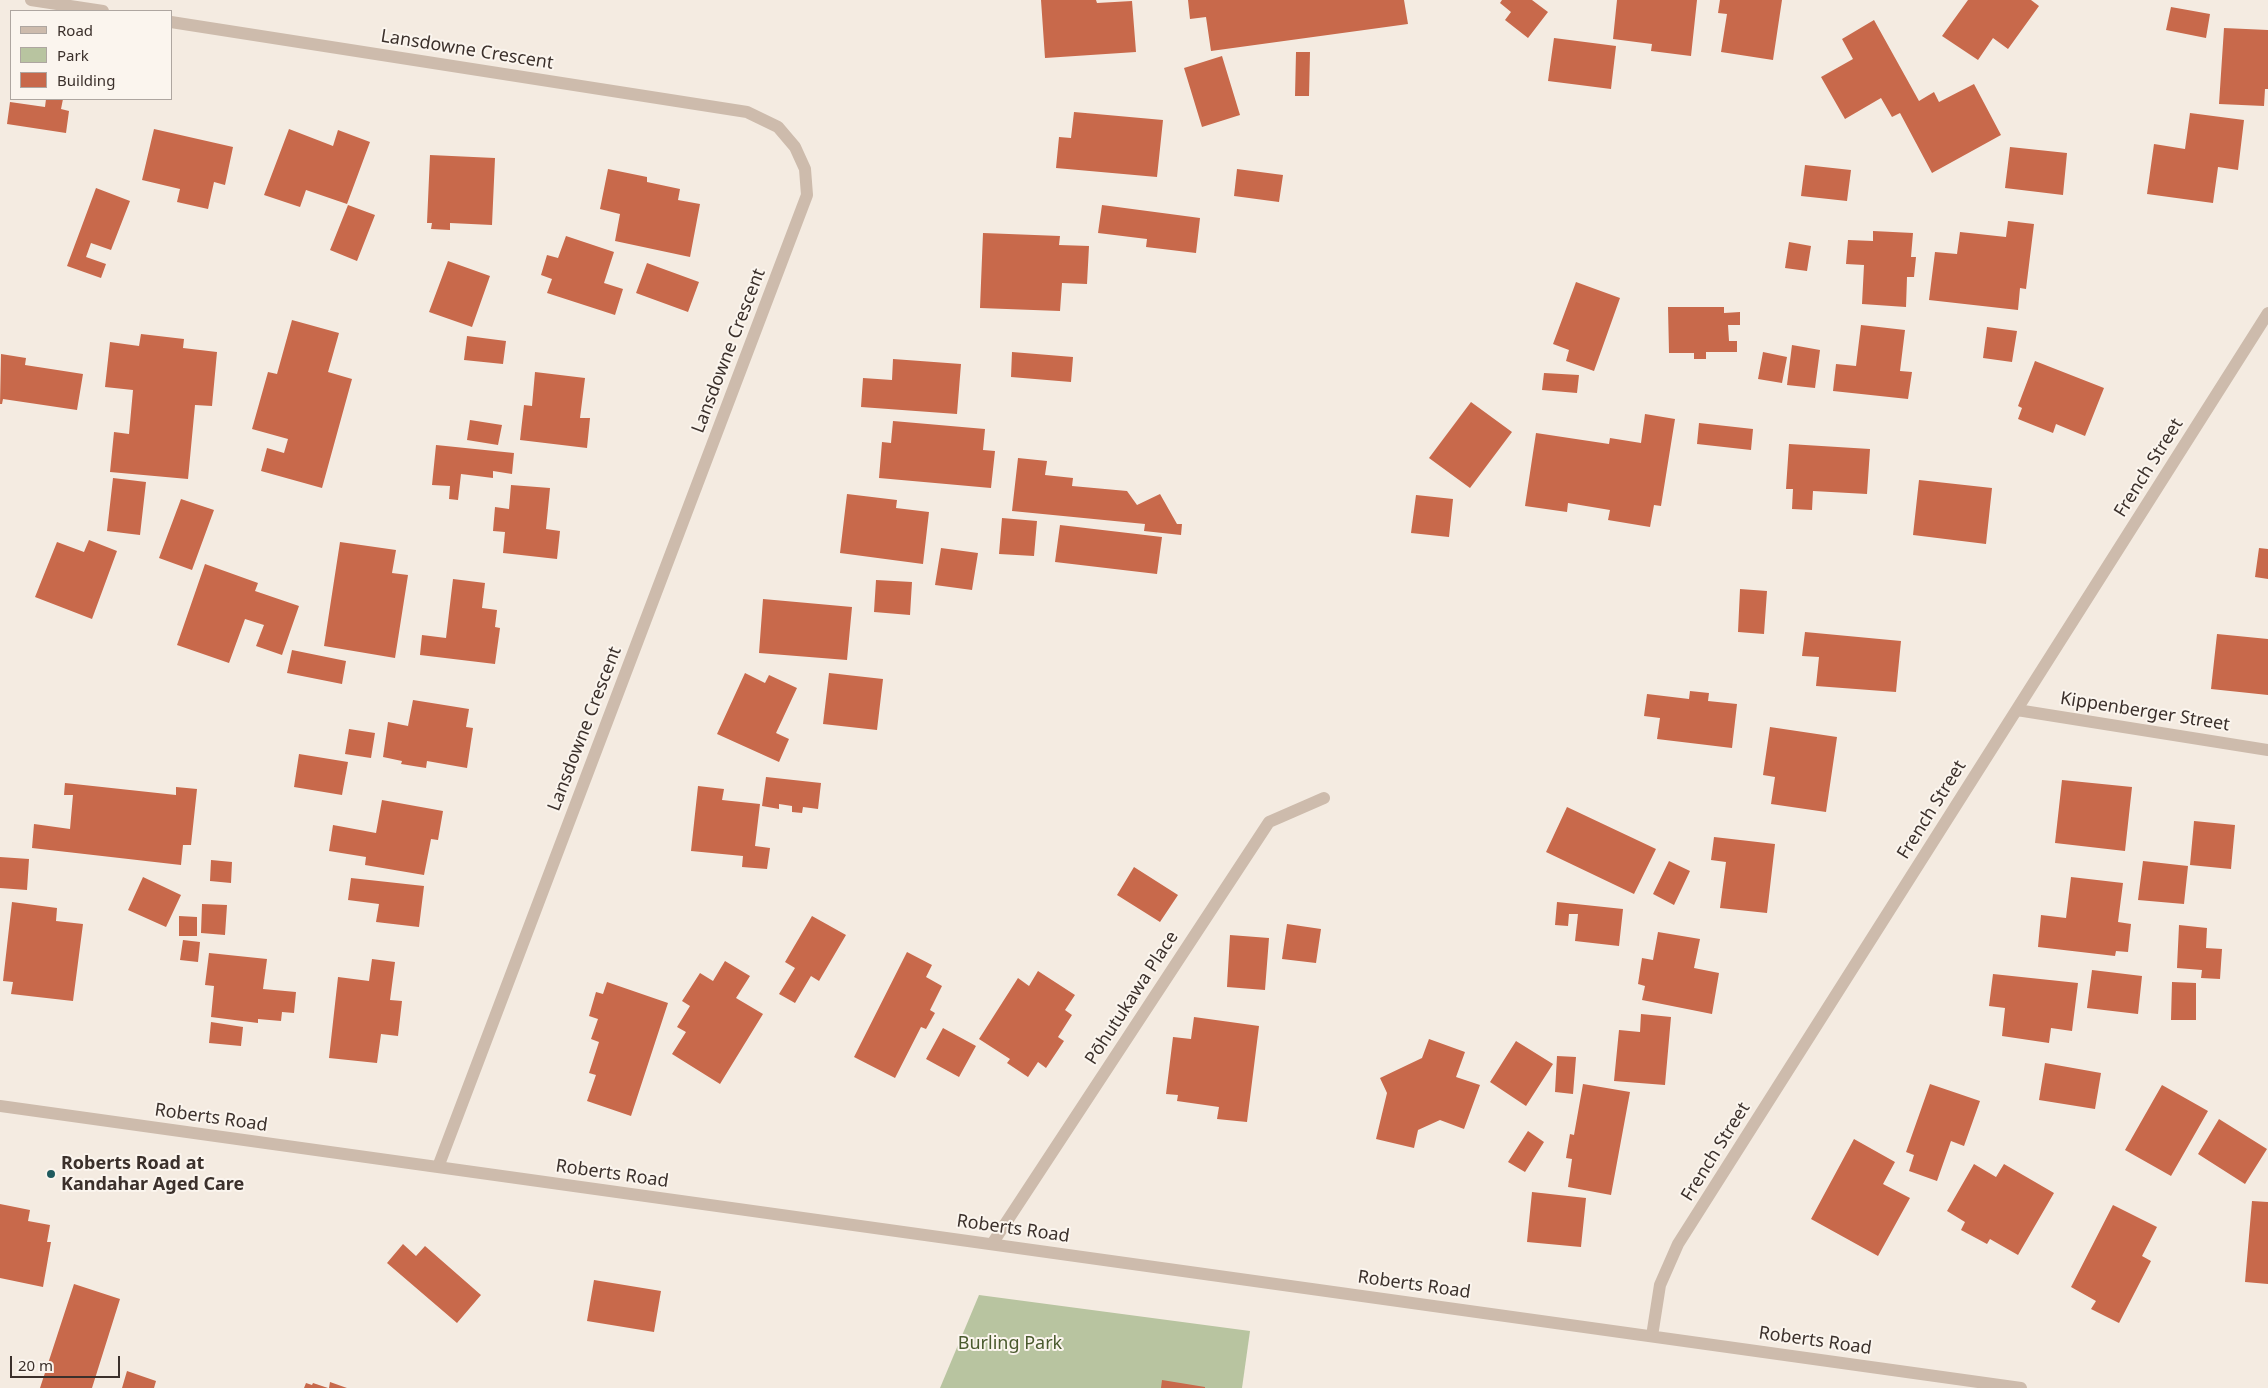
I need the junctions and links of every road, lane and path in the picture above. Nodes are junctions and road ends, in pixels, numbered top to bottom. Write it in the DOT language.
graph roads {
  1 [pos="31,0"];
  2 [pos="96,10"];
  3 [pos="172,22"];
  4 [pos="2268,313"];
  5 [pos="2017,710"];
  6 [pos="2268,750"];
  7 [pos="1324,798"];
  8 [pos="0,1106"];
  9 [pos="438,1167"];
  10 [pos="992,1244"];
  11 [pos="1652,1336"];
  12 [pos="2021,1388"];
  1 -- 2 [label="street"];
  3 -- 9 [label="street, Lansdowne Crescent"];
  4 -- 5 [label="street, French Street"];
  5 -- 6 [label="street, Kippenberger Street"];
  5 -- 11 [label="street, French Street"];
  7 -- 10 [label="street, Pōhutukawa Place"];
  8 -- 9 [label="street, Roberts Road"];
  9 -- 10 [label="street, Roberts Road"];
  10 -- 11 [label="street, Roberts Road"];
  11 -- 12 [label="street, Roberts Road"];
}
